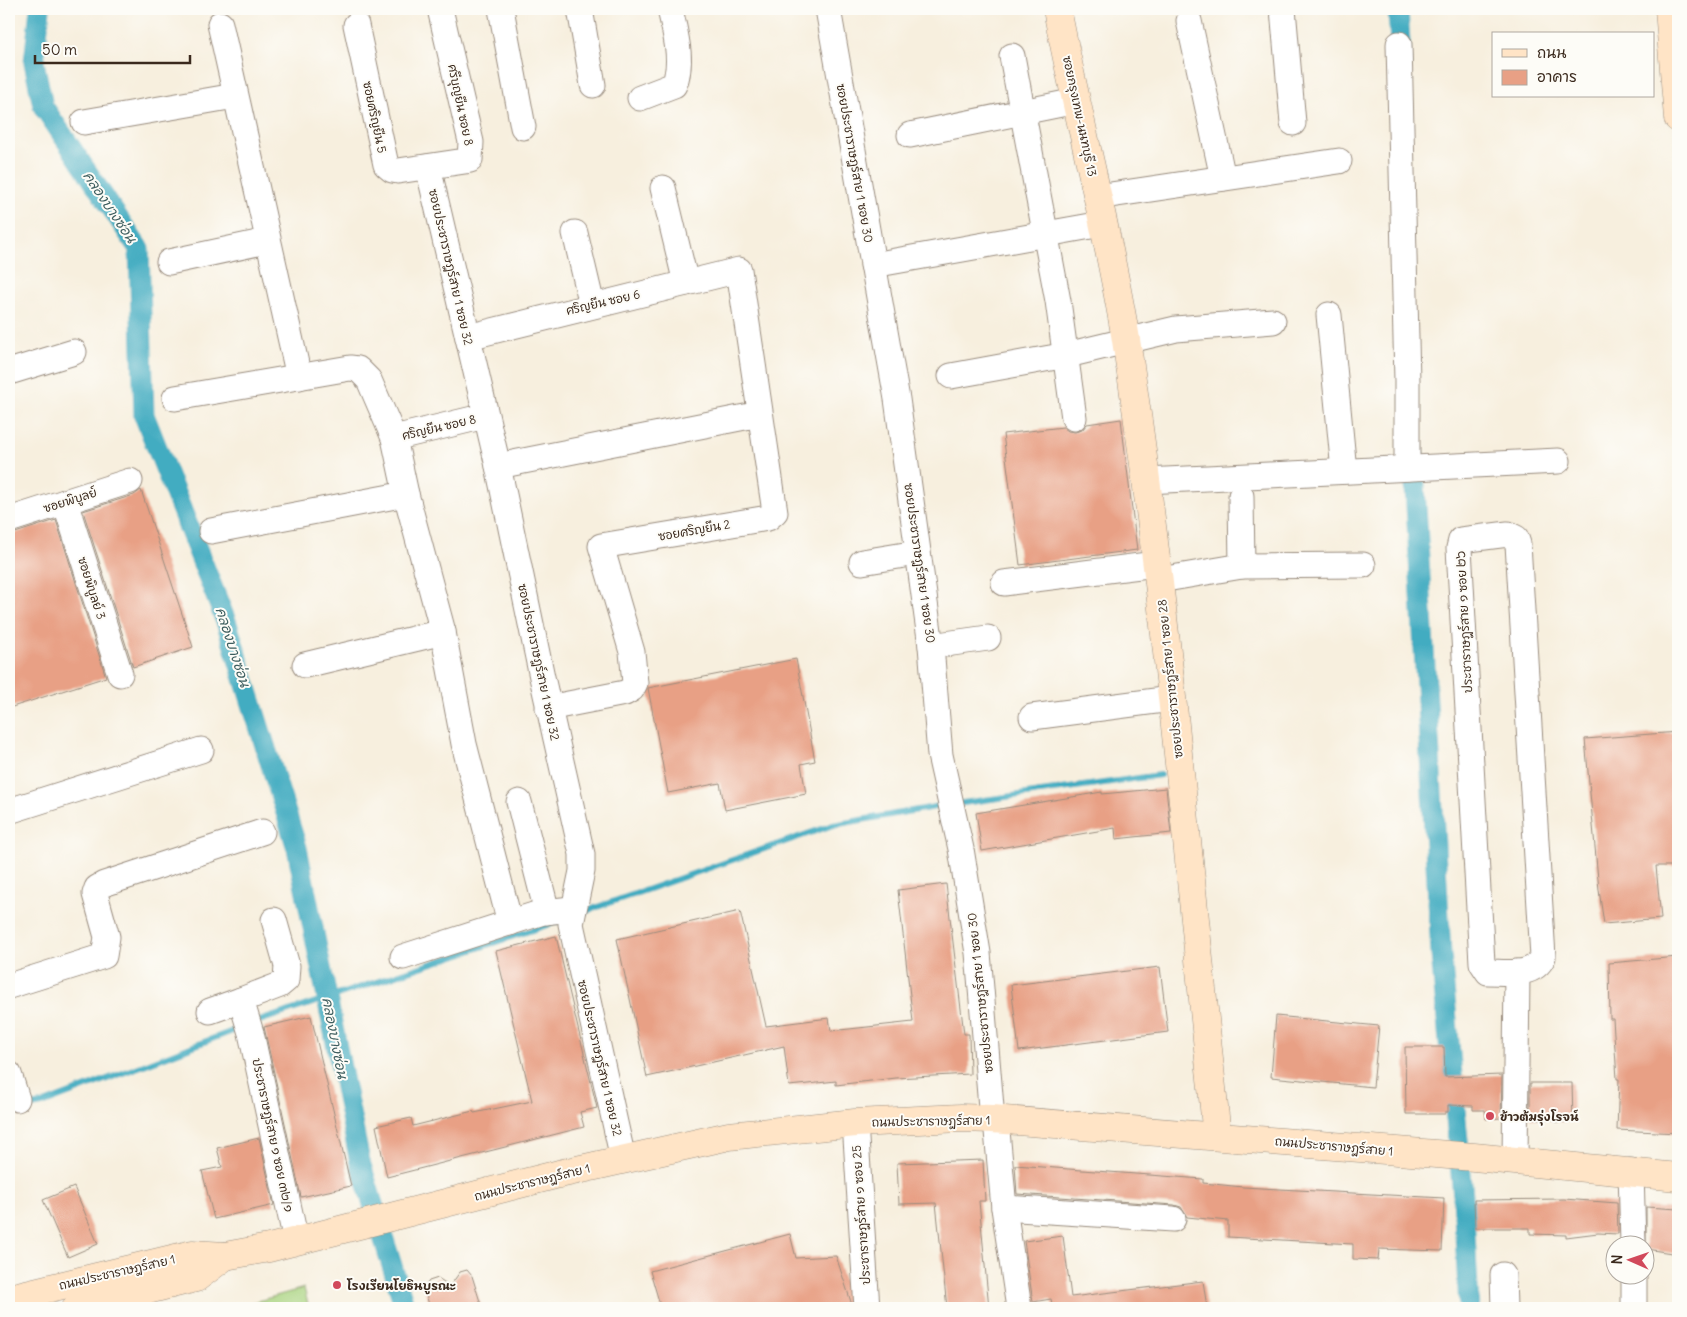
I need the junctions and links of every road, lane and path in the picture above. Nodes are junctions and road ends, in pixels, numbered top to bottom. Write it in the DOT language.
graph roads {
  1 [pos="440,9"];
  2 [pos="501,9"];
  3 [pos="580,9"];
  4 [pos="670,9"];
  5 [pos="828,9"];
  6 [pos="1057,9"];
  7 [pos="1283,9"];
  8 [pos="1669,9"];
  9 [pos="1189,20"];
  10 [pos="220,24"];
  11 [pos="356,25"];
  12 [pos="1398,44"];
  13 [pos="1012,56"];
  14 [pos="592,85"];
  15 [pos="236,96"];
  16 [pos="640,98"];
  17 [pos="1076,101"];
  18 [pos="1022,114"];
  19 [pos="1678,118"];
  20 [pos="84,122"];
  21 [pos="1294,123"];
  22 [pos="523,127"];
  23 [pos="910,135"];
  24 [pos="1339,161"];
  25 [pos="428,166"];
  26 [pos="1223,178"];
  27 [pos="663,188"];
  28 [pos="1097,197"];
  29 [pos="1102,224"];
  30 [pos="575,233"];
  31 [pos="1045,235"];
  32 [pos="267,241"];
  33 [pos="169,262"];
  34 [pos="873,265"];
  35 [pos="739,270"];
  36 [pos="686,282"];
  37 [pos="592,305"];
  38 [pos="1330,315"];
  39 [pos="1273,321"];
  40 [pos="468,337"];
  41 [pos="1126,343"];
  42 [pos="74,352"];
  43 [pos="1067,355"];
  44 [pos="9,372"];
  45 [pos="951,376"];
  46 [pos="299,377"];
  47 [pos="175,398"];
  48 [pos="485,416"];
  49 [pos="750,416"];
  50 [pos="1074,418"];
  51 [pos="394,438"];
  52 [pos="1558,461"];
  53 [pos="498,466"];
  54 [pos="1415,467"];
  55 [pos="1344,471"];
  56 [pos="130,481"];
  57 [pos="1146,481"];
  58 [pos="406,494"];
  59 [pos="1241,496"];
  60 [pos="65,502"];
  61 [pos="9,520"];
  62 [pos="211,531"];
  63 [pos="917,553"];
  64 [pos="862,562"];
  65 [pos="1364,564"];
  66 [pos="1242,566"];
  67 [pos="1158,572"];
  68 [pos="1004,583"];
  69 [pos="443,632"];
  70 [pos="988,638"];
  71 [pos="931,646"];
  72 [pos="305,664"];
  73 [pos="120,674"];
  74 [pos="1172,699"];
  75 [pos="548,708"];
  76 [pos="1032,717"];
  77 [pos="201,750"];
  78 [pos="519,802"];
  79 [pos="9,812"];
  80 [pos="262,832"];
  81 [pos="548,912"];
  82 [pos="572,915"];
  83 [pos="274,920"];
  84 [pos="510,923"];
  85 [pos="403,957"];
  86 [pos="1516,972"];
  87 [pos="9,986"];
  88 [pos="210,1011"];
  89 [pos="246,1015"];
  90 [pos="9,1074"];
  91 [pos="17,1099"];
  92 [pos="994,1120"];
  93 [pos="855,1123"];
  94 [pos="1217,1136"];
  95 [pos="623,1159"];
  96 [pos="1515,1161"];
  97 [pos="1631,1171"];
  98 [pos="1678,1177"];
  99 [pos="1004,1208"];
  100 [pos="1173,1219"];
  101 [pos="1633,1234"];
  102 [pos="296,1241"];
  103 [pos="225,1256"];
  104 [pos="1502,1275"];
  105 [pos="1634,1284"];
  106 [pos="9,1297"];
  107 [pos="76,1308"];
  108 [pos="867,1308"];
  109 [pos="1019,1308"];
  110 [pos="1504,1308"];
  111 [pos="1634,1308"];
  1 -- 25 [label="street, ศรีบุญยืน ซอย 8"];
  2 -- 22 [label="street"];
  3 -- 14 [label="street"];
  4 -- 16 [label="street"];
  5 -- 34 [label="street, ซอยประชาราษฎร์สาย 1 ซอย 30"];
  6 -- 17 [label="main road, ซอยกรุงเทพ-นนทบุรี 13"];
  7 -- 21 [label="street"];
  8 -- 19 [label="main road"];
  9 -- 26 [label="street"];
  10 -- 15 [label="street"];
  11 -- 25 [label="street, ซอยศริญยืน 5"];
  12 -- 54 [label="street"];
  13 -- 18 [label="street"];
  15 -- 20 [label="street"];
  15 -- 32 [label="street"];
  17 -- 18 [label="street"];
  17 -- 28 [label="main road, ซอยกรุงเทพ-นนทบุรี 13"];
  18 -- 23 [label="street"];
  18 -- 31 [label="street"];
  24 -- 26 [label="street"];
  25 -- 40 [label="street, ซอยประชาราษฎร์สาย 1 ซอย 32"];
  26 -- 28 [label="street"];
  27 -- 36 [label="street"];
  28 -- 29 [label="main road, ซอยกรุงเทพ-นนทบุรี 13"];
  29 -- 31 [label="street"];
  29 -- 41 [label="main road, ซอยประชาราษฎร์สาย 1 ซอย 28"];
  30 -- 37 [label="street"];
  31 -- 34 [label="street"];
  31 -- 43 [label="street"];
  32 -- 33 [label="street"];
  32 -- 46 [label="street"];
  34 -- 63 [label="street, ซอยประชาราษฎร์สาย 1 ซอย 30"];
  35 -- 36 [label="street, ศริญยืน ซอย 6"];
  35 -- 75 [label="street, ซอยศริญยืน 2"];
  36 -- 37 [label="street, ศริญยืน ซอย 6"];
  37 -- 40 [label="street, ศริญยืน ซอย 6"];
  38 -- 55 [label="street"];
  39 -- 41 [label="street"];
  40 -- 48 [label="street, ซอยประชาราษฎร์สาย 1 ซอย 32"];
  41 -- 43 [label="street"];
  41 -- 57 [label="main road, ซอยประชาราษฎร์สาย 1 ซอย 28"];
  42 -- 44 [label="street"];
  43 -- 45 [label="street"];
  43 -- 50 [label="street"];
  46 -- 47 [label="street"];
  46 -- 51 [label="street"];
  48 -- 51 [label="street, ศริญยืน ซอย 8"];
  48 -- 53 [label="street, ซอยประชาราษฎร์สาย 1 ซอย 32"];
  49 -- 53 [label="street"];
  51 -- 58 [label="street"];
  52 -- 54 [label="street"];
  53 -- 75 [label="street, ซอยประชาราษฎร์สาย 1 ซอย 32"];
  54 -- 55 [label="street"];
  55 -- 57 [label="street"];
  56 -- 60 [label="street, ซอยพิบูลย์"];
  57 -- 67 [label="main road, ซอยประชาราษฎร์สาย 1 ซอย 28"];
  58 -- 62 [label="street"];
  58 -- 69 [label="street"];
  59 -- 66 [label="street"];
  60 -- 61 [label="street, ซอยพิบูลย์"];
  60 -- 73 [label="street, ซอยพิบูลย์ 3"];
  63 -- 64 [label="street"];
  63 -- 71 [label="street, ซอยประชาราษฎร์สาย 1 ซอย 30"];
  65 -- 66 [label="street"];
  66 -- 67 [label="street"];
  67 -- 68 [label="street"];
  67 -- 74 [label="main road, ซอยประชาราษฎร์สาย 1 ซอย 28"];
  69 -- 72 [label="street"];
  69 -- 84 [label="street"];
  70 -- 71 [label="street"];
  71 -- 92 [label="street, ซอยประชาราษฎร์สาย 1 ซอย 30"];
  74 -- 76 [label="street"];
  74 -- 94 [label="main road, ซอยประชาราษฎร์สาย 1 ซอย 28"];
  75 -- 82 [label="street, ซอยประชาราษฎร์สาย 1 ซอย 32"];
  77 -- 79 [label="street"];
  78 -- 81 [label="street"];
  80 -- 87 [label="street"];
  81 -- 82 [label="street"];
  81 -- 84 [label="street"];
  82 -- 95 [label="street, ซอยประชาราษฎร์สาย 1 ซอย 32"];
  83 -- 89 [label="street"];
  84 -- 85 [label="street"];
  86 -- 86 [label="street, ประชาราษฎร์สาย ๑ ซอย ๒๖"];
  86 -- 96 [label="street"];
  88 -- 89 [label="street"];
  89 -- 102 [label="street, ประชาราษฎร์สาย ๑ ซอย ๓๒/๑"];
  90 -- 91 [label="street"];
  92 -- 93 [label="main road, ถนนประชาราษฎร์สาย 1"];
  92 -- 94 [label="main road, ถนนประชาราษฎร์สาย 1"];
  92 -- 99 [label="street, ซอยประชาราษฎร์สาย 1 ซอย 30"];
  93 -- 95 [label="main road, ถนนประชาราษฎร์สาย 1"];
  93 -- 108 [label="street, ประชาราษฎร์สาย ๑ ซอย 25"];
  94 -- 96 [label="main road, ถนนประชาราษฎร์สาย 1"];
  95 -- 102 [label="main road, ถนนประชาราษฎร์สาย 1"];
  96 -- 97 [label="main road, ถนนประชาราษฎร์สาย 1"];
  97 -- 98 [label="main road, ถนนประชาราษฎร์สาย 1"];
  97 -- 101 [label="street"];
  99 -- 100 [label="street"];
  99 -- 109 [label="street, ซอยประชาราษฎร์สาย 1 ซอย 30"];
  102 -- 103 [label="main road, ถนนประชาราษฎร์สาย 1"];
  103 -- 106 [label="main road, ถนนประชาราษฎร์สาย 1"];
  103 -- 107 [label="main road, ถนนประชาราษฎร์สาย 1"];
  104 -- 110 [label="street"];
  105 -- 111 [label="street"];
}
